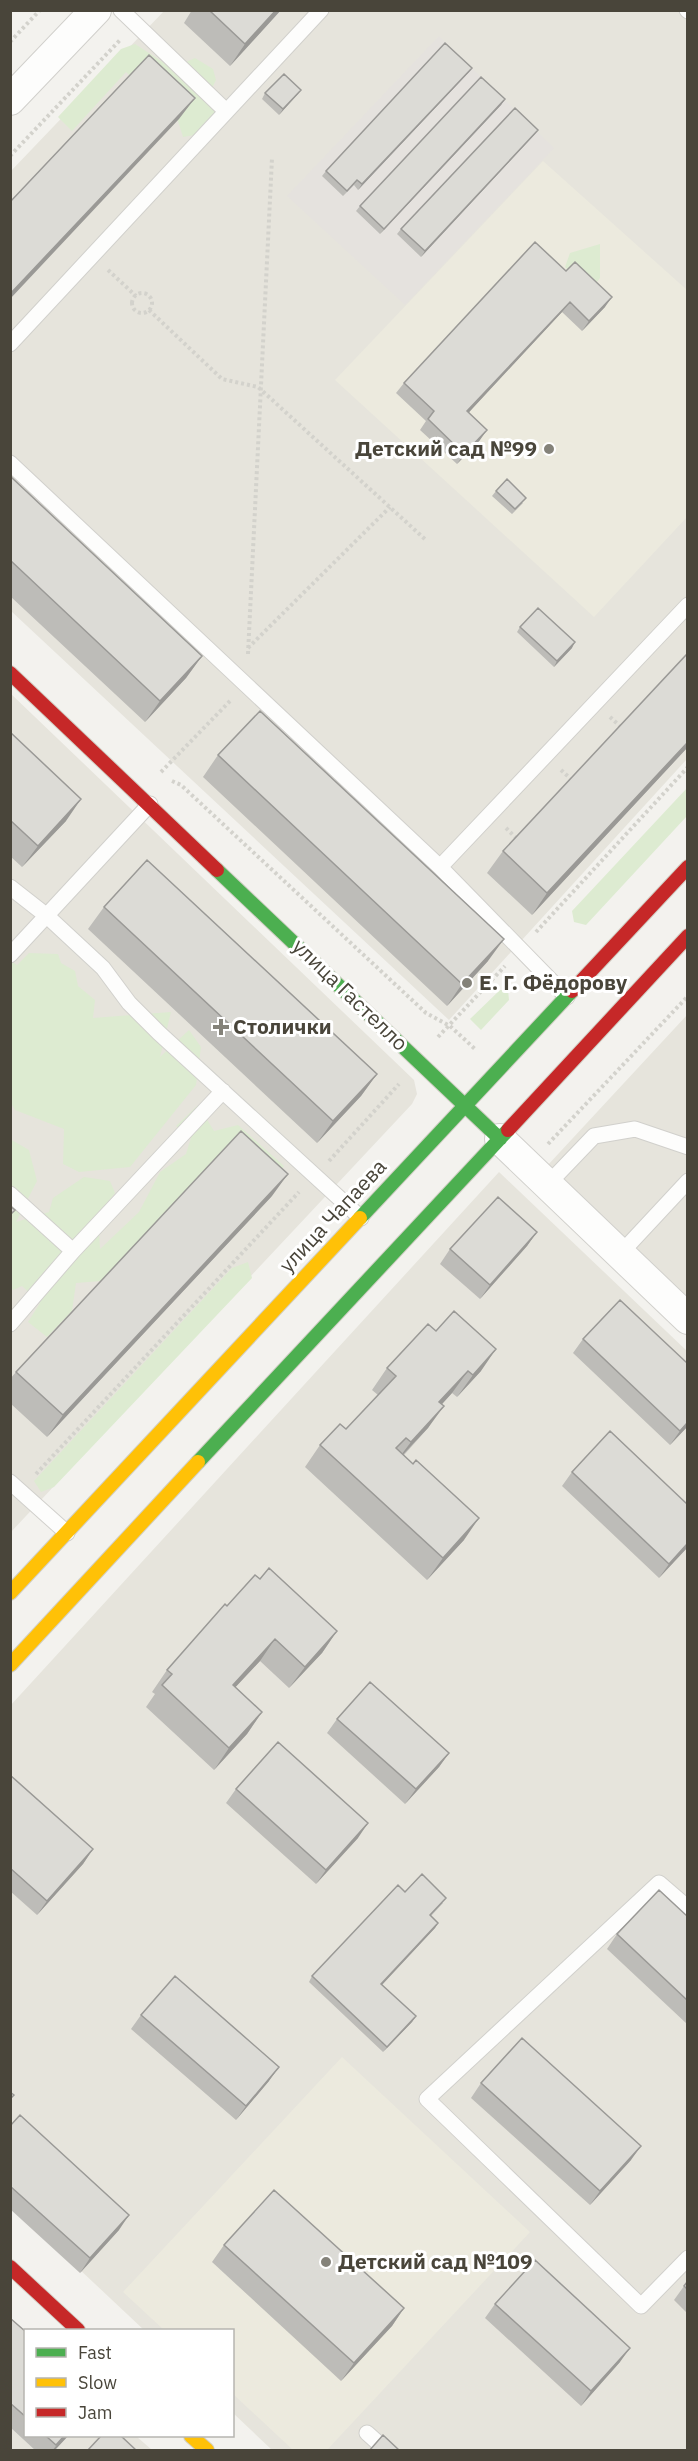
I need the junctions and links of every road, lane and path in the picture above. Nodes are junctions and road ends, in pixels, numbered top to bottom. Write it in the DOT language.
graph roads {
  1 [pos="40,10"];
  2 [pos="96,10"];
  3 [pos="121,10"];
  4 [pos="321,10"];
  5 [pos="136,24"];
  6 [pos="10,42"];
  7 [pos="10,100"];
  8 [pos="226,111"];
  9 [pos="10,156"];
  10 [pos="272,158"];
  11 [pos="92,256"];
  12 [pos="136,296"];
  13 [pos="149,310"];
  14 [pos="10,344"];
  15 [pos="10,463"];
  16 [pos="390,507"];
  17 [pos="427,541"];
  18 [pos="687,605"];
  19 [pos="248,649"];
  20 [pos="10,673"];
  21 [pos="246,685"];
  22 [pos="687,767"];
  23 [pos="150,804"];
  24 [pos="440,867"];
  25 [pos="687,867"];
  26 [pos="10,887"];
  27 [pos="47,916"];
  28 [pos="687,936"];
  29 [pos="521,949"];
  30 [pos="10,955"];
  31 [pos="567,997"];
  32 [pos="450,1026"];
  33 [pos="417,1058"];
  34 [pos="498,1070"];
  35 [pos="223,1091"];
  36 [pos="534,1103"];
  37 [pos="466,1105"];
  38 [pos="562,1129"];
  39 [pos="500,1139"];
  40 [pos="687,1147"];
  41 [pos="315,1176"];
  42 [pos="687,1181"];
  43 [pos="547,1185"];
  44 [pos="10,1194"];
  45 [pos="361,1218"];
  46 [pos="73,1251"];
  47 [pos="620,1254"];
  48 [pos="687,1319"];
  49 [pos="10,1324"];
  50 [pos="15,1486"];
  51 [pos="67,1533"];
  52 [pos="10,1593"];
  53 [pos="10,1665"];
  54 [pos="687,1908"];
  55 [pos="687,2258"];
  56 [pos="10,2267"];
  57 [pos="76,2329"];
  58 [pos="367,2433"];
  59 [pos="192,2437"];
  60 [pos="207,2451"];
  61 [pos="386,2451"];
  1 -- 6 [label="path"];
  2 -- 7 [label="street"];
  3 -- 5 [label="lane"];
  4 -- 8 [label="lane"];
  5 -- 8 [label="lane"];
  5 -- 9 [label="path"];
  8 -- 11 [label="lane"];
  10 -- 19 [label="path"];
  11 -- 12 [label="path"];
  11 -- 14 [label="lane"];
  12 -- 13 [label="path"];
  12 -- 13 [label="path"];
  13 -- 16 [label="path"];
  15 -- 21 [label="lane"];
  16 -- 17 [label="path"];
  16 -- 19 [label="path"];
  18 -- 24 [label="lane"];
  19 -- 21 [label="path"];
  20 -- 23 [label="street, улица Гастелло"];
  21 -- 24 [label="lane"];
  21 -- 32 [label="path"];
  22 -- 29 [label="path"];
  23 -- 27 [label="lane"];
  23 -- 33 [label="street, улица Гастелло"];
  24 -- 29 [label="lane"];
  25 -- 31 [label="street, улица Чапаева"];
  26 -- 27 [label="lane"];
  27 -- 30 [label="lane"];
  27 -- 35 [label="lane"];
  28 -- 36 [label="street"];
  29 -- 31 [label="lane"];
  29 -- 32 [label="path"];
  31 -- 34 [label="street, улица Чапаева"];
  32 -- 33 [label="path"];
  32 -- 34 [label="path"];
  33 -- 37 [label="street, улица Гастелло"];
  33 -- 41 [label="path"];
  34 -- 37 [label="street, улица Чапаева"];
  35 -- 41 [label="lane"];
  35 -- 46 [label="lane"];
  36 -- 38 [label="path"];
  36 -- 39 [label="street"];
  37 -- 39 [label="street, улица Гастелло"];
  37 -- 45 [label="street, улица Чапаева"];
  39 -- 43 [label="street, улица Гастелло"];
  39 -- 53 [label="street"];
  40 -- 43 [label="lane"];
  41 -- 45 [label="lane"];
  41 -- 50 [label="path"];
  42 -- 47 [label="lane"];
  43 -- 47 [label="street, улица Гастелло"];
  44 -- 46 [label="lane"];
  45 -- 51 [label="street, улица Чапаева"];
  46 -- 49 [label="lane"];
  47 -- 48 [label="street, улица Гастелло"];
  50 -- 51 [label="lane"];
  51 -- 52 [label="street, улица Чапаева"];
  54 -- 55 [label="lane"];
  56 -- 57 [label="street"];
  58 -- 61 [label="lane"];
  59 -- 60 [label="street"];
}
